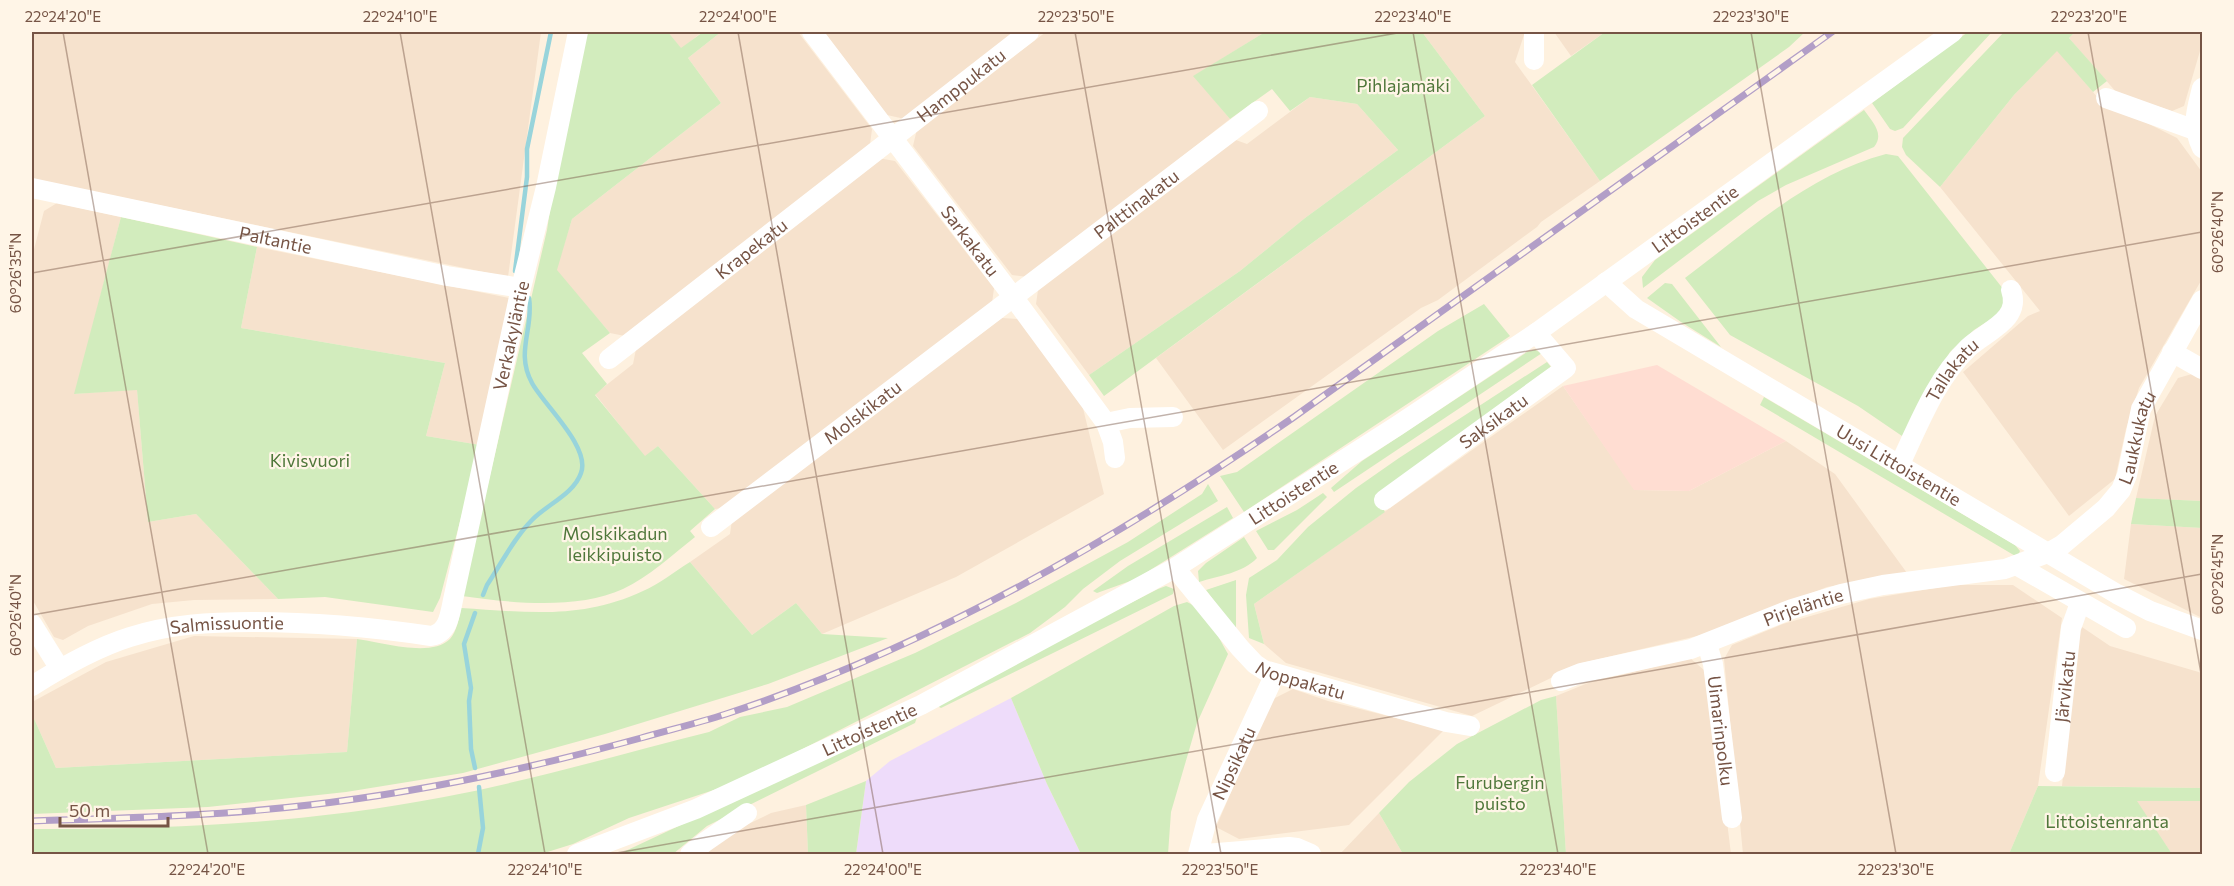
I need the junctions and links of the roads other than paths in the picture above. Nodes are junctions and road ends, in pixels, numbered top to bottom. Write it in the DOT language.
graph roads {
  1 [pos="578,32"];
  2 [pos="812,32"];
  3 [pos="1029,32"];
  4 [pos="1534,32"];
  5 [pos="1953,32"];
  6 [pos="1534,60"];
  7 [pos="2202,88"];
  8 [pos="2106,98"];
  9 [pos="1258,111"];
  10 [pos="2195,130"];
  11 [pos="892,138"];
  12 [pos="2202,148"];
  13 [pos="33,193"];
  14 [pos="1606,282"];
  15 [pos="521,288"];
  16 [pos="2011,290"];
  17 [pos="1014,298"];
  18 [pos="2202,300"];
  19 [pos="1536,333"];
  20 [pos="2172,352"];
  21 [pos="609,359"];
  22 [pos="2202,369"];
  23 [pos="1173,417"];
  24 [pos="1106,423"];
  25 [pos="1115,459"];
  26 [pos="1899,464"];
  27 [pos="1384,500"];
  28 [pos="711,527"];
  29 [pos="2048,553"];
  30 [pos="2018,566"];
  31 [pos="1175,568"];
  32 [pos="2080,603"];
  33 [pos="32,624"];
  34 [pos="2126,628"];
  35 [pos="2202,630"];
  36 [pos="436,635"];
  37 [pos="1707,644"];
  38 [pos="60,669"];
  39 [pos="1275,674"];
  40 [pos="1561,681"];
  41 [pos="32,686"];
  42 [pos="1470,726"];
  43 [pos="2055,772"];
  44 [pos="747,813"];
  45 [pos="1732,818"];
  46 [pos="582,854"];
  47 [pos="690,855"];
  48 [pos="1198,855"];
  49 [pos="1205,855"];
  50 [pos="1311,855"];
  1 -- 15 [label="street, Verkakyläntie"];
  2 -- 11 [label="street, Sarkakatu"];
  3 -- 11 [label="street, Hamppukatu"];
  4 -- 6 [label="street"];
  5 -- 14 [label="street, Littoistentie"];
  7 -- 10 [label="street"];
  8 -- 10 [label="street"];
  9 -- 17 [label="street, Palttinakatu"];
  10 -- 12 [label="street"];
  11 -- 17 [label="street, Sarkakatu"];
  11 -- 21 [label="street, Krapekatu"];
  13 -- 15 [label="street, Paltantie"];
  14 -- 19 [label="street, Littoistentie"];
  14 -- 26 [label="street, Uusi Littoistentie"];
  15 -- 36 [label="street, Verkakyläntie"];
  16 -- 26 [label="street, Tallakatu"];
  17 -- 24 [label="street, Sarkakatu"];
  17 -- 28 [label="street, Molskikatu"];
  18 -- 20 [label="street, Laukkukatu"];
  19 -- 27 [label="street, Saksikatu"];
  19 -- 31 [label="street, Littoistentie"];
  20 -- 22 [label="street"];
  20 -- 29 [label="street, Laukkukatu"];
  23 -- 24 [label="street"];
  24 -- 25 [label="street, Sarkakatu"];
  26 -- 29 [label="street, Uusi Littoistentie"];
  29 -- 30 [label="street, Pirjeläntie"];
  29 -- 35 [label="street, Uusi Littoistentie"];
  30 -- 32 [label="street"];
  30 -- 37 [label="street, Pirjeläntie"];
  31 -- 39 [label="street, Noppakatu"];
  31 -- 46 [label="street, Littoistentie"];
  32 -- 34 [label="street"];
  32 -- 43 [label="street, Järvikatu"];
  33 -- 38 [label="street"];
  36 -- 38 [label="street, Salmissuontie"];
  37 -- 40 [label="street, Pirjeläntie"];
  37 -- 45 [label="street, Uimarinpolku"];
  38 -- 41 [label="street, Salmissuontie"];
  39 -- 42 [label="street, Noppakatu"];
  39 -- 48 [label="street, Nipsikatu"];
  44 -- 47 [label="street"];
  49 -- 50 [label="street"];
}
